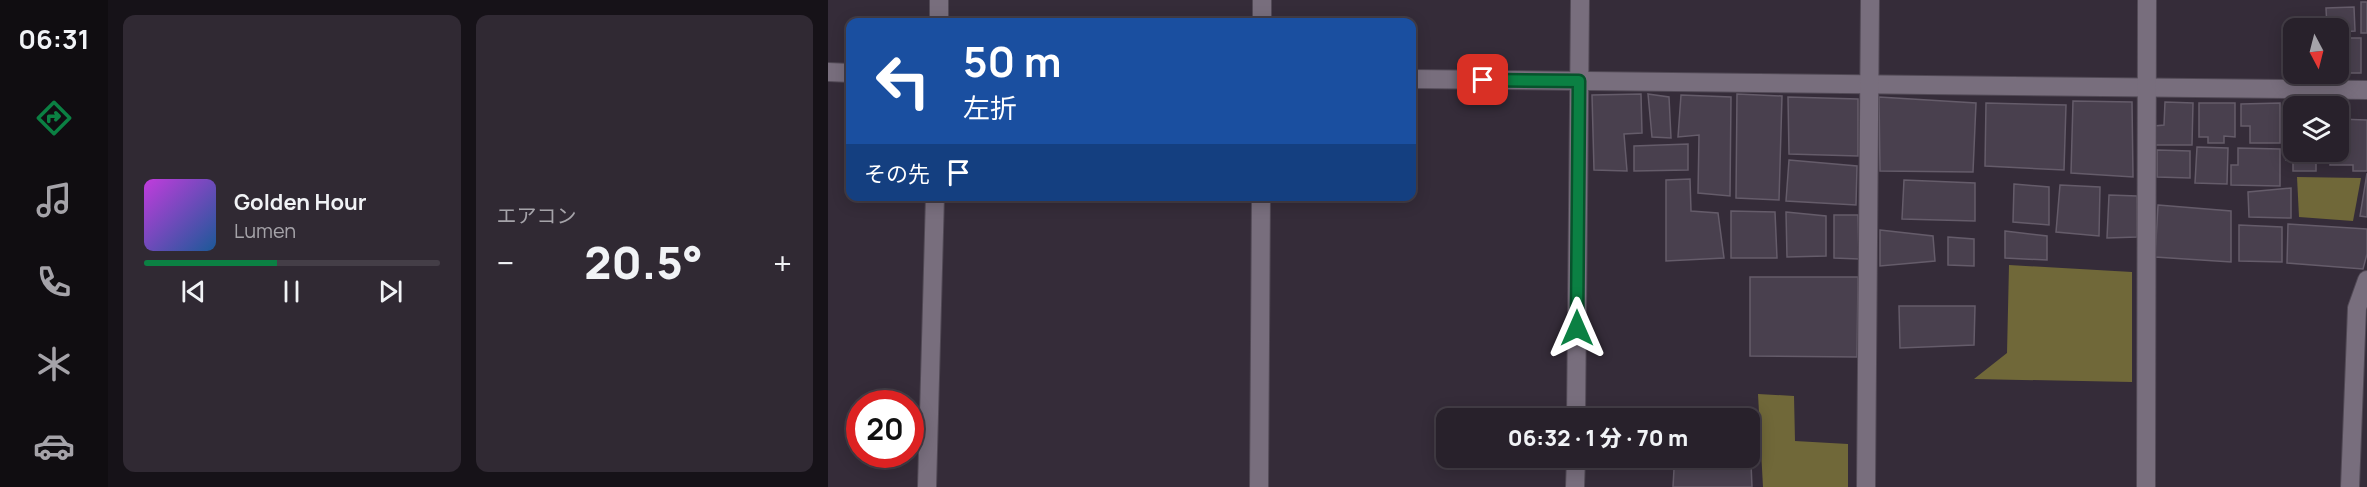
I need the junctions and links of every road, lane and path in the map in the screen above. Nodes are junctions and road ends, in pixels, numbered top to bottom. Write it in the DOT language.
graph roads {
  1 [pos="939,0"];
  2 [pos="1262,0"];
  3 [pos="1580,0"];
  4 [pos="1870,0"];
  5 [pos="2146,0"];
  6 [pos="939,18"];
  7 [pos="1262,18"];
  8 [pos="828,72"];
  9 [pos="846,73"];
  10 [pos="1416,79"];
  11 [pos="1579,81"];
  12 [pos="1868,84"];
  13 [pos="2146,88"];
  14 [pos="2367,90"];
  15 [pos="935,201"];
  16 [pos="1261,201"];
  17 [pos="2367,280"];
  18 [pos="1576,408"];
  19 [pos="1576,468"];
  20 [pos="927,487"];
  21 [pos="1259,487"];
  22 [pos="1575,487"];
  23 [pos="1866,487"];
  24 [pos="2146,487"];
  25 [pos="2350,487"];
  1 -- 6 [label="street"];
  2 -- 7 [label="street"];
  3 -- 11 [label="street"];
  4 -- 12 [label="street"];
  5 -- 13 [label="street"];
  8 -- 9 [label="street"];
  10 -- 11 [label="street"];
  11 -- 12 [label="street"];
  11 -- 18 [label="street"];
  12 -- 13 [label="street"];
  12 -- 23 [label="street"];
  13 -- 14 [label="street"];
  13 -- 24 [label="street"];
  15 -- 20 [label="street"];
  16 -- 21 [label="street"];
  17 -- 25 [label="street"];
  19 -- 22 [label="street"];
}
